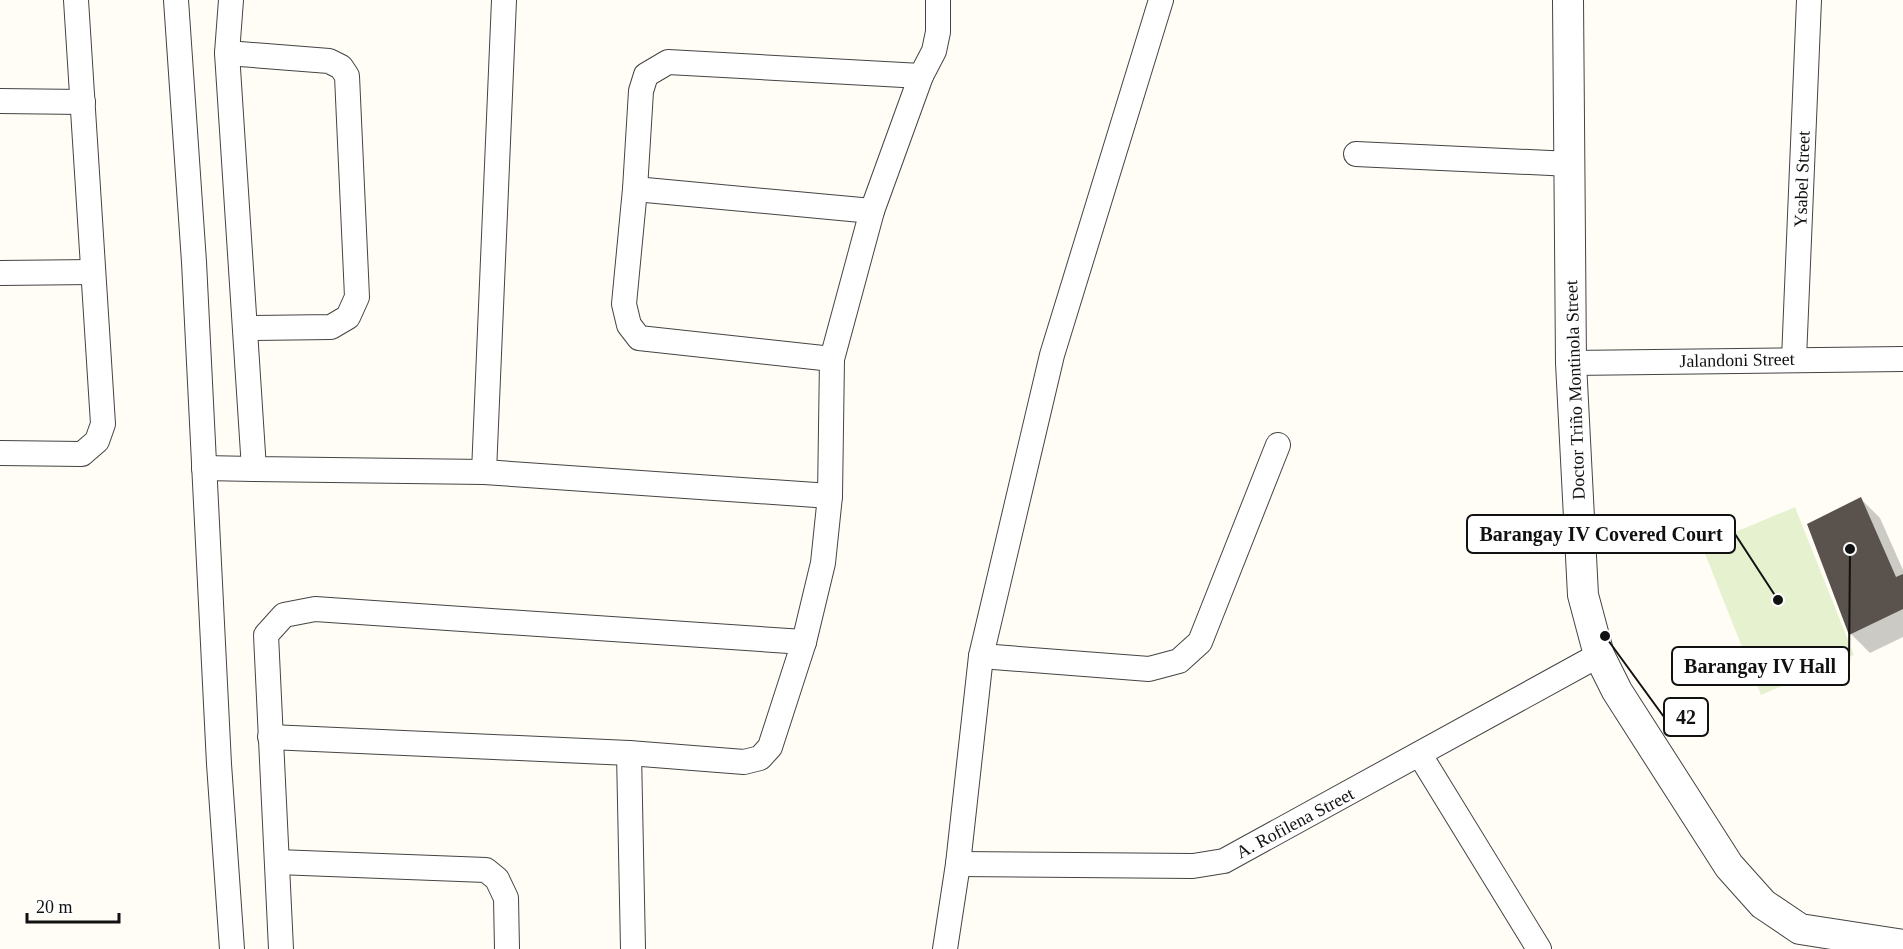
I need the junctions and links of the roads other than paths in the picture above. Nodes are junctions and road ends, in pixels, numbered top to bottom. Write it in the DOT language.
graph roads {
  1 [pos="76,0"];
  2 [pos="177,0"];
  3 [pos="231,0"];
  4 [pos="504,0"];
  5 [pos="938,0"];
  6 [pos="1161,0"];
  7 [pos="1568,0"];
  8 [pos="1809,0"];
  9 [pos="228,53"];
  10 [pos="921,76"];
  11 [pos="0,101"];
  12 [pos="83,102"];
  13 [pos="1356,154"];
  14 [pos="1571,164"];
  15 [pos="635,189"];
  16 [pos="872,211"];
  17 [pos="93,272"];
  18 [pos="0,273"];
  19 [pos="246,328"];
  20 [pos="832,359"];
  21 [pos="1794,359"];
  22 [pos="1903,359"];
  23 [pos="1571,363"];
  24 [pos="1278,445"];
  25 [pos="0,453"];
  26 [pos="204,468"];
  27 [pos="254,469"];
  28 [pos="484,472"];
  29 [pos="830,496"];
  30 [pos="804,642"];
  31 [pos="1599,654"];
  32 [pos="981,656"];
  33 [pos="270,737"];
  34 [pos="629,753"];
  35 [pos="1420,755"];
  36 [pos="277,862"];
  37 [pos="958,864"];
  38 [pos="1903,945"];
  39 [pos="232,949"];
  40 [pos="282,949"];
  41 [pos="507,949"];
  42 [pos="633,949"];
  43 [pos="945,949"];
  44 [pos="1539,949"];
  1 -- 12 [label="street"];
  2 -- 26 [label="street"];
  3 -- 9 [label="street"];
  4 -- 28 [label="street"];
  5 -- 10 [label="street"];
  6 -- 32 [label="street"];
  7 -- 14 [label="street, Doctor Triño Montinola Street"];
  8 -- 21 [label="street, Ysabel Street"];
  9 -- 19 [label="street"];
  9 -- 19 [label="street"];
  10 -- 15 [label="street"];
  10 -- 16 [label="street"];
  11 -- 12 [label="street"];
  12 -- 17 [label="street"];
  13 -- 14 [label="street"];
  14 -- 23 [label="street, Doctor Triño Montinola Street"];
  15 -- 16 [label="street"];
  15 -- 20 [label="street"];
  16 -- 20 [label="street"];
  17 -- 18 [label="street"];
  17 -- 25 [label="street"];
  19 -- 27 [label="street"];
  20 -- 29 [label="street"];
  21 -- 22 [label="street, Jalandoni Street"];
  21 -- 23 [label="street, Jalandoni Street"];
  23 -- 31 [label="street, Doctor Triño Montinola Street"];
  24 -- 32 [label="street"];
  26 -- 27 [label="street"];
  26 -- 39 [label="street"];
  27 -- 28 [label="street"];
  28 -- 29 [label="street"];
  29 -- 30 [label="street"];
  30 -- 33 [label="street"];
  30 -- 34 [label="street"];
  31 -- 35 [label="street, A. Rofilena Street"];
  31 -- 38 [label="street, Doctor Triño Montinola Street"];
  32 -- 37 [label="street"];
  33 -- 34 [label="street"];
  33 -- 36 [label="street"];
  34 -- 42 [label="street"];
  35 -- 37 [label="street, A. Rofilena Street"];
  35 -- 44 [label="street"];
  36 -- 40 [label="street"];
  36 -- 41 [label="street"];
  37 -- 43 [label="street"];
}
